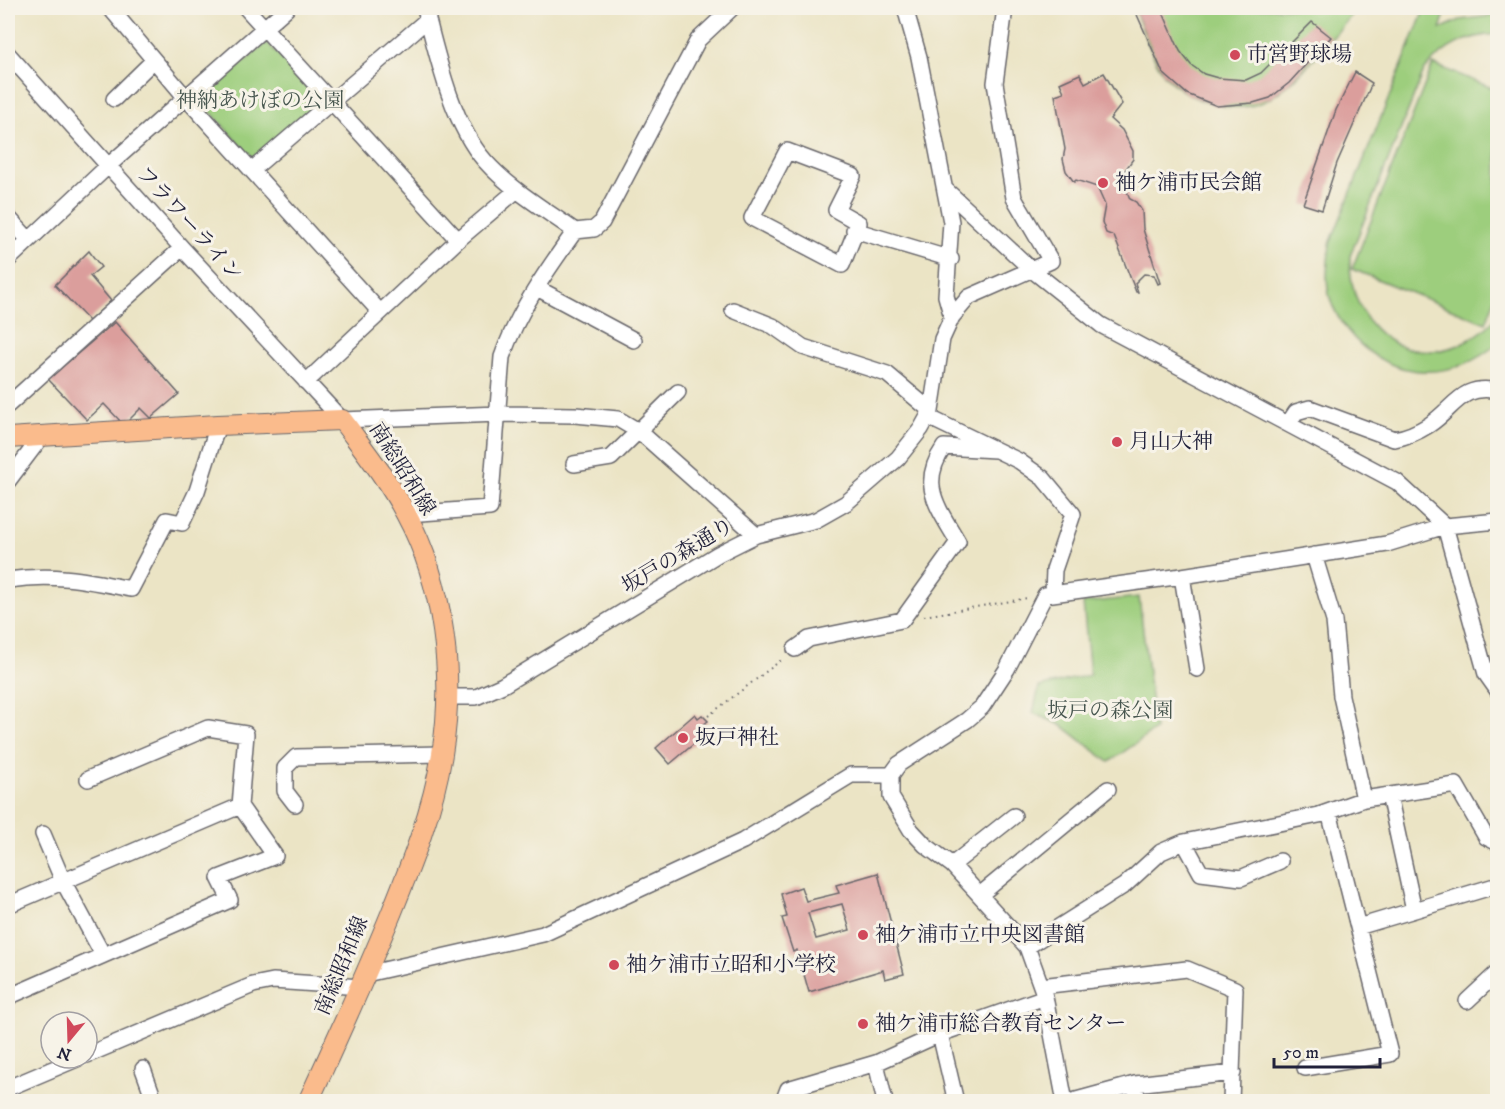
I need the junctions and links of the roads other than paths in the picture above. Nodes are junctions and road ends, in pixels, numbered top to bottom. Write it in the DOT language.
graph roads {
  1 [pos="110,8"];
  2 [pos="246,8"];
  3 [pos="287,8"];
  4 [pos="732,8"];
  5 [pos="904,8"];
  6 [pos="1005,8"];
  7 [pos="429,12"];
  8 [pos="264,28"];
  9 [pos="8,54"];
  10 [pos="154,60"];
  11 [pos="114,99"];
  12 [pos="187,99"];
  13 [pos="332,103"];
  14 [pos="108,166"];
  15 [pos="253,169"];
  16 [pos="517,190"];
  17 [pos="946,190"];
  18 [pos="8,216"];
  19 [pos="854,230"];
  20 [pos="575,231"];
  21 [pos="28,239"];
  22 [pos="458,240"];
  23 [pos="182,248"];
  24 [pos="951,259"];
  25 [pos="8,260"];
  26 [pos="1032,270"];
  27 [pos="537,288"];
  28 [pos="733,310"];
  29 [pos="380,312"];
  30 [pos="952,317"];
  31 [pos="634,340"];
  32 [pos="306,382"];
  33 [pos="1497,391"];
  34 [pos="678,392"];
  35 [pos="8,405"];
  36 [pos="499,414"];
  37 [pos="929,414"];
  38 [pos="342,420"];
  39 [pos="1288,424"];
  40 [pos="218,425"];
  41 [pos="640,432"];
  42 [pos="42,436"];
  43 [pos="8,438"];
  44 [pos="995,450"];
  45 [pos="574,464"];
  46 [pos="8,481"];
  47 [pos="406,514"];
  48 [pos="1497,521"];
  49 [pos="1444,526"];
  50 [pos="756,535"];
  51 [pos="1314,555"];
  52 [pos="1182,576"];
  53 [pos="8,580"];
  54 [pos="1049,594"];
  55 [pos="795,649"];
  56 [pos="1197,669"];
  57 [pos="1497,691"];
  58 [pos="447,697"];
  59 [pos="442,754"];
  60 [pos="891,775"];
  61 [pos="88,779"];
  62 [pos="1108,789"];
  63 [pos="1389,795"];
  64 [pos="1364,799"];
  65 [pos="295,804"];
  66 [pos="240,806"];
  67 [pos="1329,812"];
  68 [pos="1014,816"];
  69 [pos="43,834"];
  70 [pos="1184,842"];
  71 [pos="1497,843"];
  72 [pos="1280,861"];
  73 [pos="952,865"];
  74 [pos="63,881"];
  75 [pos="1497,885"];
  76 [pos="981,894"];
  77 [pos="8,905"];
  78 [pos="1414,910"];
  79 [pos="1358,927"];
  80 [pos="1027,947"];
  81 [pos="103,955"];
  82 [pos="1497,972"];
  83 [pos="363,981"];
  84 [pos="1043,992"];
  85 [pos="8,997"];
  86 [pos="1467,1001"];
  87 [pos="940,1034"];
  88 [pos="99,1050"];
  89 [pos="876,1063"];
  90 [pos="1305,1068"];
  91 [pos="143,1069"];
  92 [pos="51,1070"];
  93 [pos="1233,1073"];
  94 [pos="1134,1084"];
  95 [pos="8,1088"];
  96 [pos="155,1101"];
  97 [pos="308,1101"];
  98 [pos="783,1101"];
  99 [pos="885,1101"];
  100 [pos="956,1101"];
  101 [pos="1067,1101"];
  102 [pos="1138,1101"];
  103 [pos="1231,1101"];
  1 -- 10 [label="street"];
  2 -- 8 [label="street"];
  3 -- 8 [label="street"];
  4 -- 20 [label="street"];
  5 -- 17 [label="street"];
  6 -- 26 [label="street"];
  7 -- 13 [label="street"];
  7 -- 16 [label="street"];
  8 -- 12 [label="street"];
  8 -- 13 [label="street"];
  9 -- 14 [label="street, フラワーライン"];
  10 -- 11 [label="street"];
  10 -- 12 [label="street"];
  12 -- 14 [label="street"];
  12 -- 15 [label="street"];
  13 -- 15 [label="street"];
  13 -- 22 [label="street"];
  14 -- 21 [label="street"];
  14 -- 23 [label="street, フラワーライン"];
  15 -- 29 [label="street"];
  16 -- 20 [label="street"];
  16 -- 22 [label="street"];
  17 -- 24 [label="street"];
  17 -- 26 [label="street"];
  18 -- 21 [label="street"];
  19 -- 19 [label="street"];
  19 -- 24 [label="street"];
  20 -- 27 [label="street"];
  21 -- 25 [label="street"];
  22 -- 29 [label="street"];
  23 -- 32 [label="street, フラワーライン"];
  23 -- 35 [label="street"];
  24 -- 30 [label="street"];
  26 -- 30 [label="street, 坂戸の森通り"];
  26 -- 39 [label="street"];
  27 -- 31 [label="street"];
  27 -- 36 [label="street"];
  28 -- 37 [label="street"];
  29 -- 32 [label="street"];
  30 -- 37 [label="street, 坂戸の森通り"];
  32 -- 38 [label="street, フラワーライン"];
  33 -- 39 [label="street"];
  34 -- 41 [label="street"];
  36 -- 38 [label="street"];
  36 -- 41 [label="street"];
  36 -- 47 [label="street"];
  37 -- 44 [label="street"];
  37 -- 50 [label="street, 坂戸の森通り"];
  38 -- 40 [label="main road, 南総昭和線"];
  38 -- 47 [label="main road, 南総昭和線"];
  39 -- 49 [label="street"];
  40 -- 42 [label="main road, 南総昭和線"];
  40 -- 53 [label="street"];
  41 -- 45 [label="street"];
  41 -- 50 [label="street"];
  42 -- 43 [label="main road, 南総昭和線"];
  42 -- 46 [label="street"];
  44 -- 54 [label="street"];
  44 -- 55 [label="street"];
  47 -- 58 [label="main road, 南総昭和線"];
  48 -- 49 [label="street"];
  49 -- 51 [label="street"];
  49 -- 57 [label="street"];
  50 -- 58 [label="street, 坂戸の森通り"];
  51 -- 52 [label="street"];
  51 -- 64 [label="street"];
  52 -- 54 [label="street"];
  52 -- 56 [label="street"];
  54 -- 60 [label="street"];
  58 -- 59 [label="main road, 南総昭和線"];
  59 -- 65 [label="street"];
  59 -- 83 [label="main road, 南総昭和線"];
  60 -- 73 [label="street"];
  60 -- 83 [label="street"];
  61 -- 66 [label="street"];
  62 -- 76 [label="street"];
  63 -- 64 [label="street"];
  63 -- 71 [label="street"];
  63 -- 78 [label="street"];
  64 -- 67 [label="street"];
  66 -- 74 [label="street"];
  66 -- 81 [label="street"];
  67 -- 70 [label="street"];
  67 -- 79 [label="street"];
  68 -- 73 [label="street"];
  69 -- 74 [label="street"];
  70 -- 72 [label="street"];
  70 -- 80 [label="street"];
  73 -- 76 [label="street"];
  74 -- 77 [label="street"];
  74 -- 81 [label="street"];
  75 -- 78 [label="street"];
  76 -- 80 [label="street"];
  78 -- 79 [label="street"];
  79 -- 90 [label="street"];
  80 -- 84 [label="street"];
  81 -- 85 [label="street"];
  82 -- 86 [label="street"];
  83 -- 88 [label="street"];
  83 -- 97 [label="main road, 南総昭和線"];
  84 -- 87 [label="street"];
  84 -- 93 [label="street"];
  84 -- 101 [label="street"];
  87 -- 89 [label="street"];
  87 -- 100 [label="street"];
  89 -- 98 [label="street"];
  89 -- 99 [label="street"];
  91 -- 96 [label="street"];
  92 -- 95 [label="street"];
  93 -- 94 [label="street"];
  93 -- 103 [label="street"];
  94 -- 101 [label="street"];
  94 -- 102 [label="street"];
}
